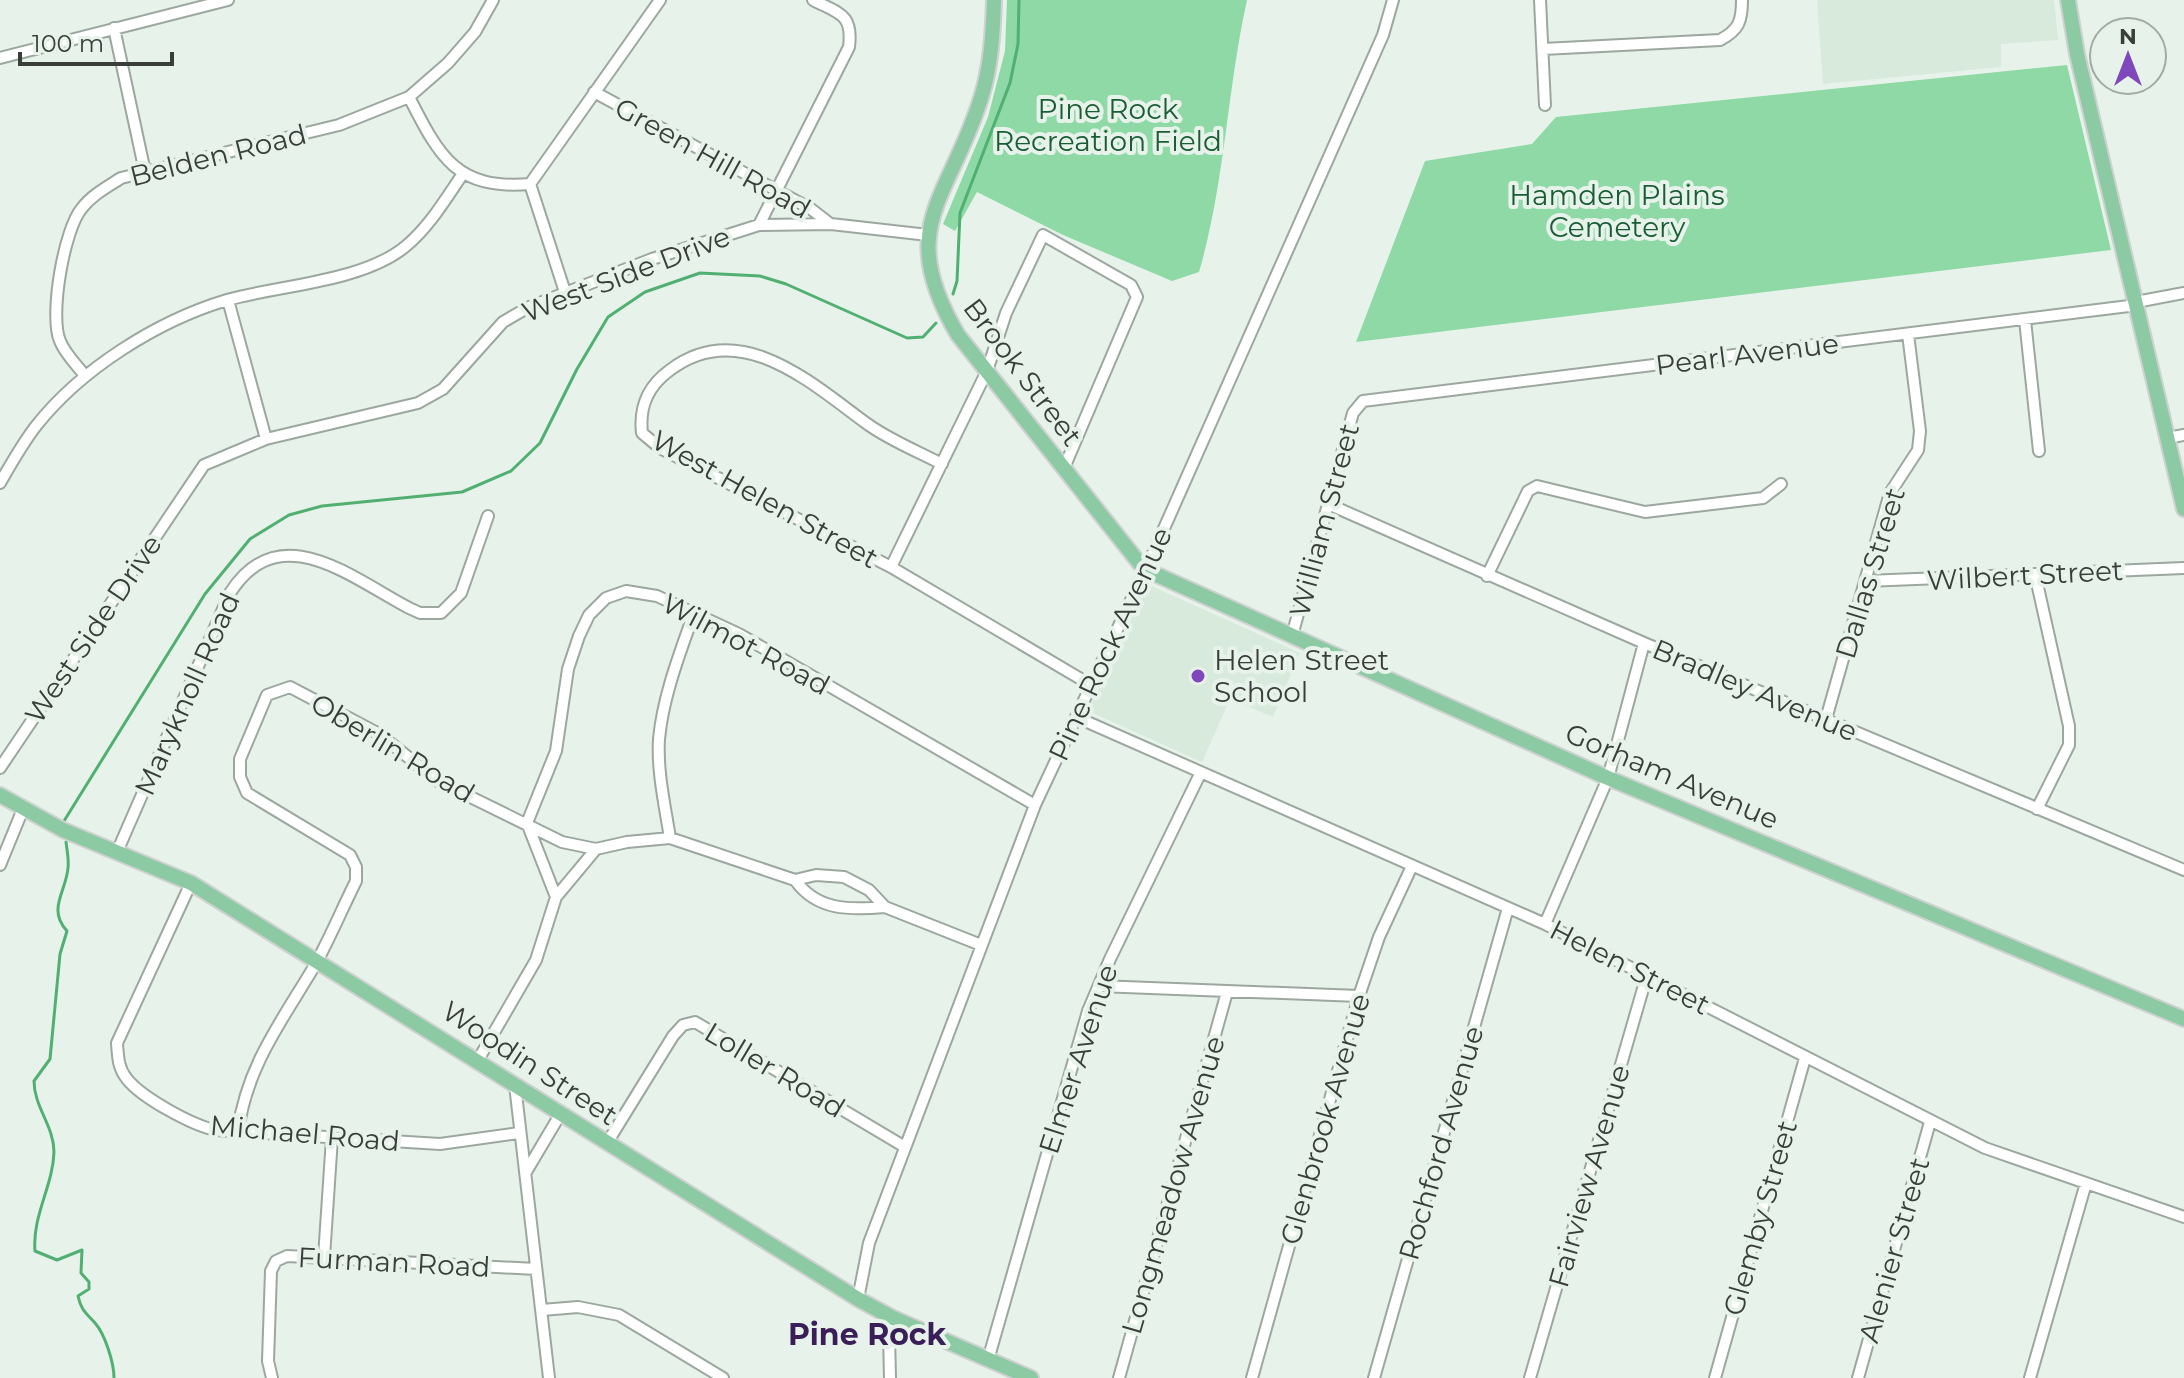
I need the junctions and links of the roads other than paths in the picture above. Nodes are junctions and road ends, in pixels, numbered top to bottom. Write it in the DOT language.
graph roads {
  1 [pos="228,0"];
  2 [pos="493,0"];
  3 [pos="660,0"];
  4 [pos="813,0"];
  5 [pos="994,0"];
  6 [pos="1393,0"];
  7 [pos="1540,0"];
  8 [pos="1742,0"];
  9 [pos="2068,0"];
  10 [pos="114,28"];
  11 [pos="1543,49"];
  12 [pos="0,58"];
  13 [pos="594,92"];
  14 [pos="409,97"];
  15 [pos="1545,105"];
  16 [pos="145,172"];
  17 [pos="462,175"];
  18 [pos="530,184"];
  19 [pos="773,191"];
  20 [pos="831,224"];
  21 [pos="759,225"];
  22 [pos="928,235"];
  23 [pos="565,292"];
  24 [pos="2184,293"];
  25 [pos="228,300"];
  26 [pos="2136,304"];
  27 [pos="2025,320"];
  28 [pos="1908,334"];
  29 [pos="987,371"];
  30 [pos="85,376"];
  31 [pos="1357,404"];
  32 [pos="2184,435"];
  33 [pos="2167,438"];
  34 [pos="266,439"];
  35 [pos="2039,451"];
  36 [pos="942,464"];
  37 [pos="1064,468"];
  38 [pos="0,483"];
  39 [pos="1781,484"];
  40 [pos="1328,504"];
  41 [pos="2184,509"];
  42 [pos="488,516"];
  43 [pos="891,567"];
  44 [pos="2184,568"];
  45 [pos="1144,569"];
  46 [pos="2035,574"];
  47 [pos="1487,576"];
  48 [pos="1866,581"];
  49 [pos="694,613"];
  50 [pos="1292,636"];
  51 [pos="1644,643"];
  52 [pos="1091,685"];
  53 [pos="1076,717"];
  54 [pos="1826,719"];
  55 [pos="0,768"];
  56 [pos="1201,772"];
  57 [pos="1608,778"];
  58 [pos="0,795"];
  59 [pos="1035,805"];
  60 [pos="23,809"];
  61 [pos="2037,809"];
  62 [pos="527,823"];
  63 [pos="670,838"];
  64 [pos="596,849"];
  65 [pos="117,852"];
  66 [pos="0,865"];
  67 [pos="1412,866"];
  68 [pos="2184,870"];
  69 [pos="795,880"];
  70 [pos="191,883"];
  71 [pos="556,897"];
  72 [pos="885,907"];
  73 [pos="1508,908"];
  74 [pos="1545,924"];
  75 [pos="981,945"];
  76 [pos="317,961"];
  77 [pos="1647,975"];
  78 [pos="1099,986"];
  79 [pos="1227,992"];
  80 [pos="1359,996"];
  81 [pos="2184,1019"];
  82 [pos="1805,1058"];
  83 [pos="478,1060"];
  84 [pos="515,1085"];
  85 [pos="561,1113"];
  86 [pos="1930,1122"];
  87 [pos="238,1131"];
  88 [pos="519,1133"];
  89 [pos="332,1138"];
  90 [pos="607,1143"];
  91 [pos="905,1147"];
  92 [pos="526,1172"];
  93 [pos="2086,1183"];
  94 [pos="2184,1217"];
  95 [pos="324,1257"];
  96 [pos="536,1269"];
  97 [pos="858,1299"];
  98 [pos="542,1310"];
  99 [pos="893,1318"];
  100 [pos="988,1360"];
  101 [pos="272,1378"];
  102 [pos="549,1378"];
  103 [pos="723,1378"];
  104 [pos="890,1378"];
  105 [pos="1031,1378"];
  106 [pos="1119,1378"];
  107 [pos="1252,1378"];
  108 [pos="1374,1378"];
  109 [pos="1530,1378"];
  110 [pos="1715,1378"];
  111 [pos="1858,1378"];
  112 [pos="2030,1378"];
  1 -- 10 [label="street"];
  2 -- 14 [label="street, Belden Road"];
  3 -- 13 [label="street"];
  4 -- 19 [label="street"];
  5 -- 22 [label="main road, Brook Street"];
  6 -- 45 [label="street, Pine Rock Avenue"];
  7 -- 11 [label="street"];
  8 -- 11 [label="street"];
  9 -- 26 [label="main road"];
  10 -- 12 [label="street"];
  10 -- 16 [label="street"];
  11 -- 15 [label="street"];
  13 -- 18 [label="street"];
  13 -- 19 [label="street, Green Hill Road"];
  14 -- 16 [label="street, Belden Road"];
  14 -- 17 [label="street"];
  16 -- 30 [label="street, Belden Road"];
  17 -- 18 [label="street"];
  17 -- 25 [label="street"];
  18 -- 23 [label="street"];
  19 -- 20 [label="street, Green Hill Road"];
  19 -- 21 [label="street"];
  20 -- 21 [label="street, West Side Drive"];
  20 -- 22 [label="street, West Side Drive"];
  21 -- 23 [label="street, West Side Drive"];
  22 -- 29 [label="main road, Brook Street"];
  23 -- 34 [label="street, West Side Drive"];
  24 -- 26 [label="street, Pearl Avenue"];
  25 -- 30 [label="street"];
  25 -- 34 [label="street"];
  26 -- 27 [label="street, Pearl Avenue"];
  26 -- 33 [label="main road"];
  27 -- 28 [label="street, Pearl Avenue"];
  27 -- 35 [label="street"];
  28 -- 31 [label="street, Pearl Avenue"];
  28 -- 48 [label="street, Dallas Street"];
  29 -- 36 [label="street"];
  29 -- 37 [label="main road, Brook Street"];
  29 -- 37 [label="street"];
  30 -- 38 [label="street"];
  31 -- 40 [label="street, William Street"];
  32 -- 33 [label="street"];
  33 -- 41 [label="main road"];
  34 -- 55 [label="street, West Side Drive"];
  36 -- 43 [label="street"];
  36 -- 43 [label="street, West Helen Street"];
  37 -- 45 [label="main road, Brook Street"];
  39 -- 47 [label="street"];
  40 -- 47 [label="street, Bradley Avenue"];
  40 -- 50 [label="street, William Street"];
  42 -- 65 [label="street, Maryknoll Road"];
  43 -- 52 [label="street, West Helen Street"];
  44 -- 46 [label="street, Wilbert Street"];
  45 -- 50 [label="main road, Gorham Avenue"];
  45 -- 52 [label="street, Pine Rock Avenue"];
  46 -- 48 [label="street, Wilbert Street"];
  46 -- 61 [label="street"];
  47 -- 51 [label="street, Bradley Avenue"];
  48 -- 54 [label="street, Dallas Street"];
  49 -- 59 [label="street, Wilmot Road"];
  49 -- 62 [label="street, Wilmot Road"];
  49 -- 63 [label="street"];
  50 -- 57 [label="main road, Gorham Avenue"];
  51 -- 54 [label="street, Bradley Avenue"];
  51 -- 57 [label="street"];
  52 -- 53 [label="street, Pine Rock Avenue"];
  53 -- 56 [label="street, Helen Street"];
  53 -- 59 [label="street, Pine Rock Avenue"];
  54 -- 61 [label="street, Bradley Avenue"];
  56 -- 67 [label="street, Helen Street"];
  56 -- 78 [label="street, Elmer Avenue"];
  57 -- 74 [label="street"];
  57 -- 81 [label="main road, Gorham Avenue"];
  58 -- 60 [label="main road, Woodin Street"];
  59 -- 75 [label="street, Pine Rock Avenue"];
  60 -- 65 [label="main road, Woodin Street"];
  60 -- 66 [label="street"];
  61 -- 68 [label="street, Bradley Avenue"];
  62 -- 64 [label="street, Oberlin Road"];
  62 -- 71 [label="street"];
  62 -- 76 [label="street, Oberlin Road"];
  63 -- 64 [label="street, Oberlin Road"];
  63 -- 69 [label="street, Oberlin Road"];
  64 -- 71 [label="street"];
  65 -- 70 [label="main road, Woodin Street"];
  67 -- 73 [label="street, Helen Street"];
  67 -- 80 [label="street, Glenbrook Avenue"];
  69 -- 72 [label="street, Oberlin Road"];
  69 -- 72 [label="street, Oberlin Road"];
  70 -- 76 [label="main road, Woodin Street"];
  70 -- 87 [label="street, Michael Road"];
  71 -- 83 [label="street"];
  72 -- 75 [label="street, Oberlin Road"];
  73 -- 74 [label="street, Helen Street"];
  73 -- 108 [label="street, Rochford Avenue"];
  74 -- 77 [label="street, Helen Street"];
  75 -- 91 [label="street, Pine Rock Avenue"];
  76 -- 83 [label="main road, Woodin Street"];
  76 -- 87 [label="street, Oberlin Road"];
  77 -- 82 [label="street, Helen Street"];
  77 -- 109 [label="street, Fairview Avenue"];
  78 -- 79 [label="street"];
  78 -- 100 [label="street, Elmer Avenue"];
  79 -- 80 [label="street"];
  79 -- 106 [label="street, Longmeadow Avenue"];
  80 -- 107 [label="street, Glenbrook Avenue"];
  82 -- 86 [label="street, Helen Street"];
  82 -- 110 [label="street, Glemby Street"];
  83 -- 84 [label="main road, Woodin Street"];
  84 -- 85 [label="main road, Woodin Street"];
  84 -- 88 [label="street"];
  85 -- 90 [label="main road, Woodin Street"];
  85 -- 92 [label="street"];
  86 -- 93 [label="street, Helen Street"];
  86 -- 111 [label="street, Alenier Street"];
  87 -- 89 [label="street, Michael Road"];
  88 -- 89 [label="street, Michael Road"];
  88 -- 92 [label="street"];
  89 -- 95 [label="street"];
  90 -- 91 [label="street, Loller Road"];
  90 -- 97 [label="main road, Woodin Street"];
  91 -- 97 [label="street, Pine Rock Avenue"];
  92 -- 96 [label="street"];
  93 -- 94 [label="street, Helen Street"];
  93 -- 112 [label="street"];
  95 -- 96 [label="street, Furman Road"];
  95 -- 101 [label="street, Furman Road"];
  96 -- 98 [label="street"];
  97 -- 99 [label="main road, Woodin Street"];
  98 -- 102 [label="street"];
  98 -- 103 [label="street"];
  99 -- 100 [label="main road, Woodin Street"];
  99 -- 104 [label="street"];
  100 -- 105 [label="main road, Woodin Street"];
}
